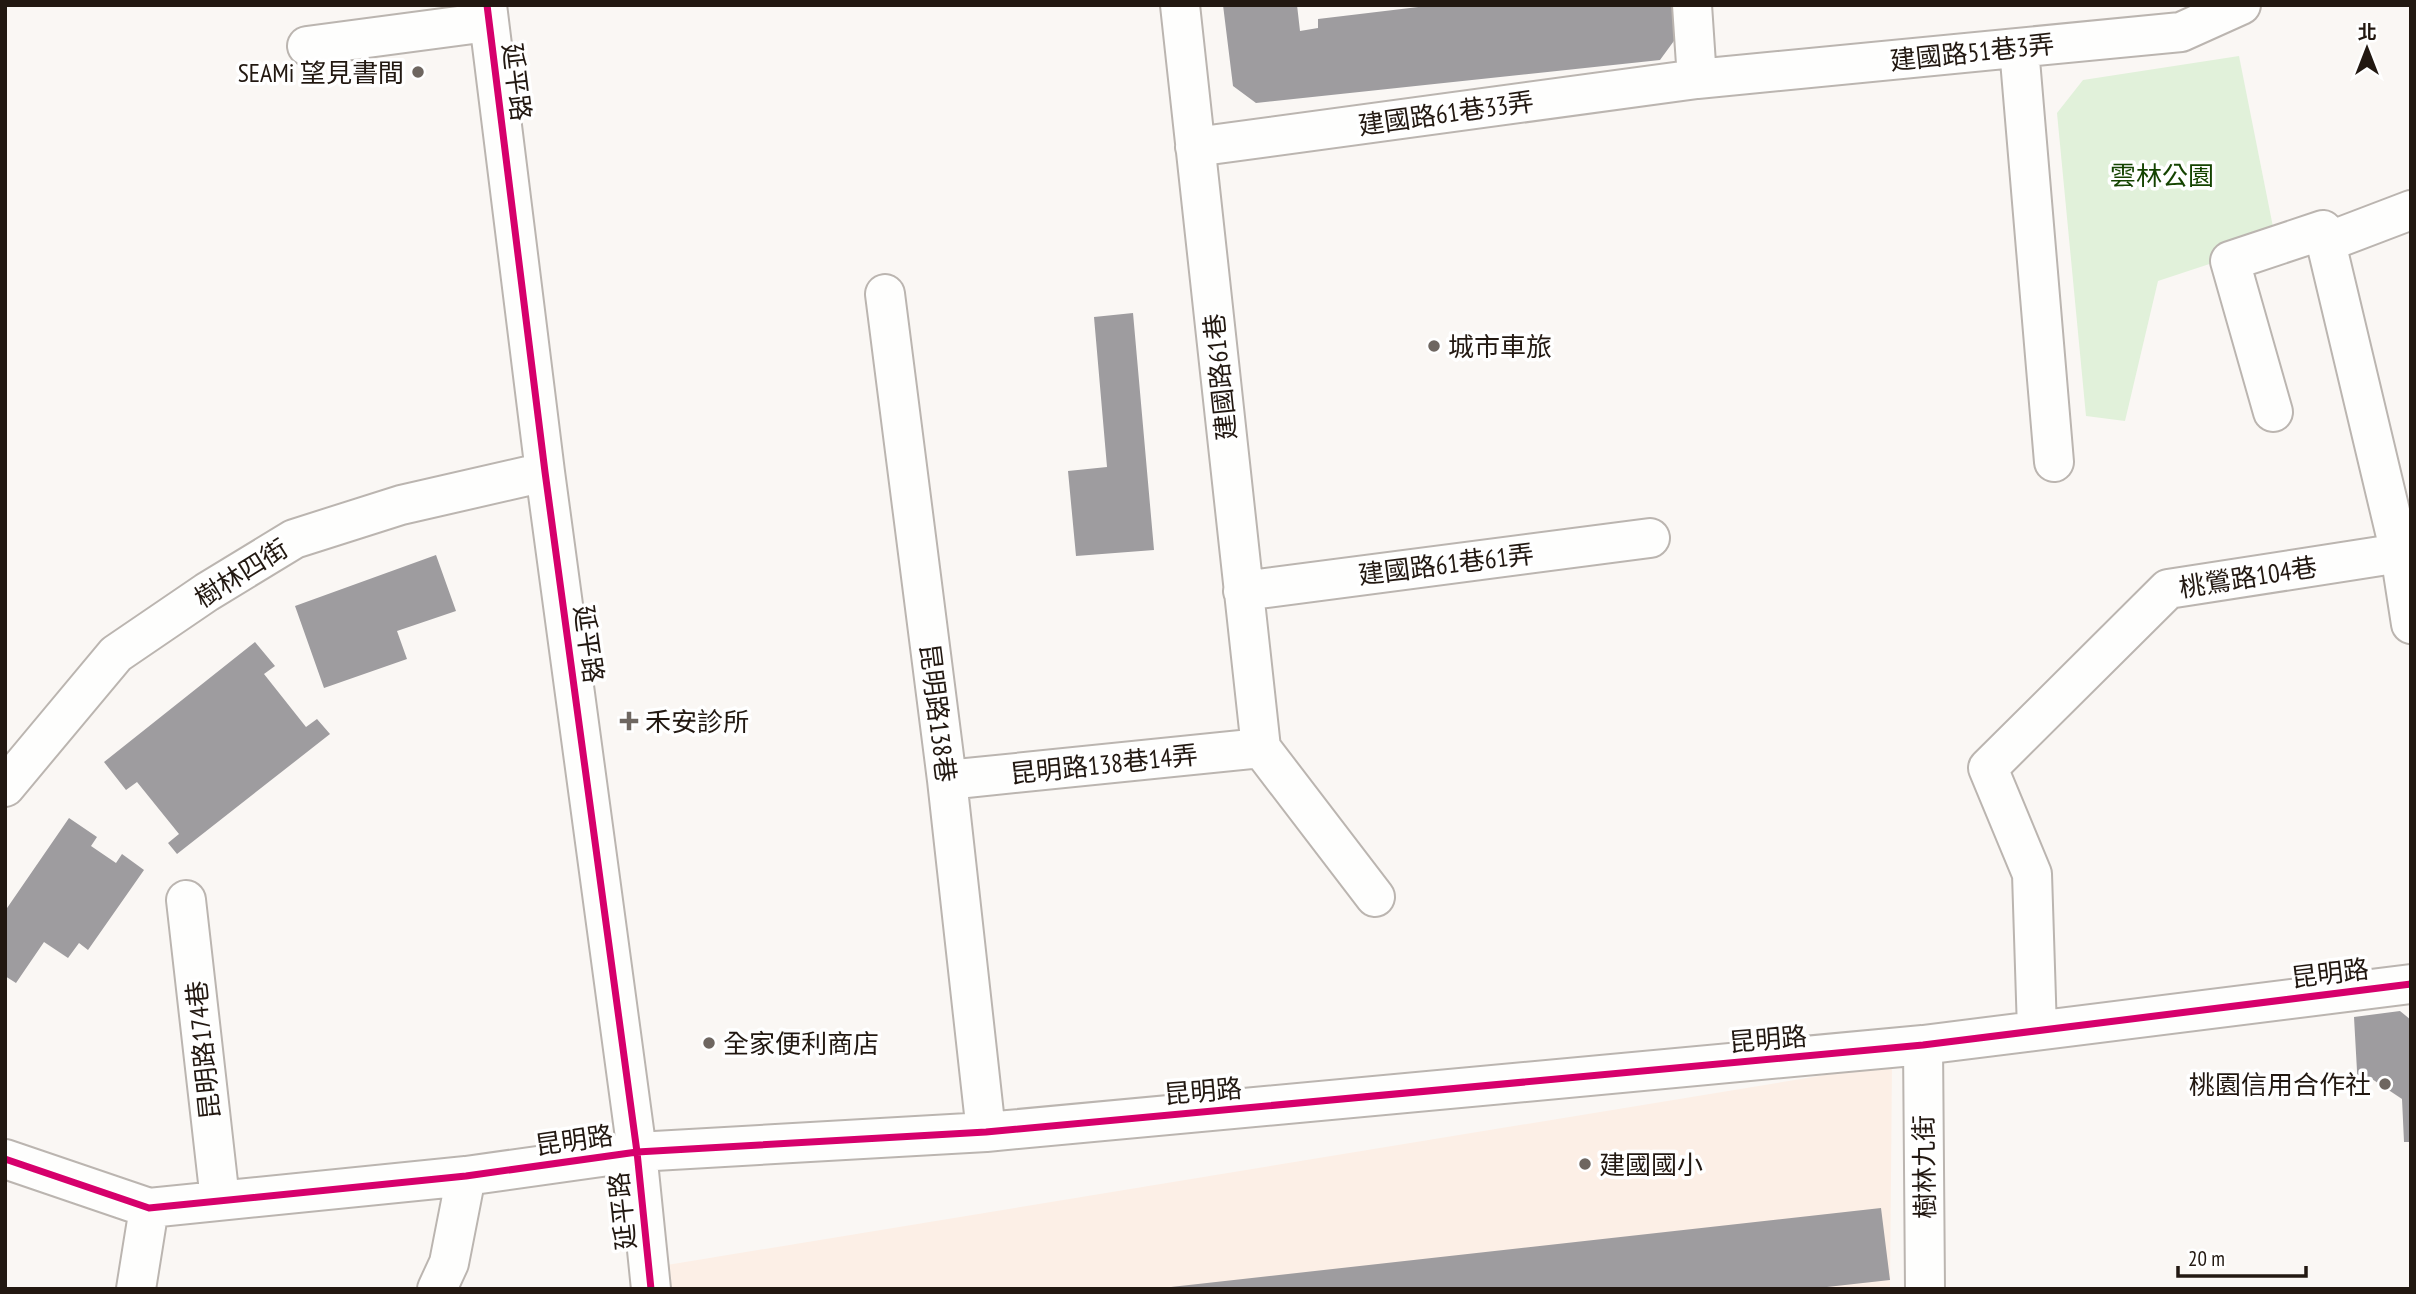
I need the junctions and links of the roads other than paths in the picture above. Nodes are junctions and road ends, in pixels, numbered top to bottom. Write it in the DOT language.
graph roads {
  1 [pos="1180,5"];
  2 [pos="1692,5"];
  3 [pos="2241,5"];
  4 [pos="488,14"];
  5 [pos="307,46"];
  6 [pos="2019,48"];
  7 [pos="1697,79"];
  8 [pos="1195,147"];
  9 [pos="2411,210"];
  10 [pos="2327,242"];
  11 [pos="885,294"];
  12 [pos="2273,412"];
  13 [pos="2054,462"];
  14 [pos="545,472"];
  15 [pos="1650,538"];
  16 [pos="2400,553"];
  17 [pos="1243,591"];
  18 [pos="2411,624"];
  19 [pos="1261,748"];
  20 [pos="947,780"];
  21 [pos="5,787"];
  22 [pos="1375,897"];
  23 [pos="186,900"];
  24 [pos="2411,984"];
  25 [pos="2038,1030"];
  26 [pos="1923,1045"];
  27 [pos="986,1132"];
  28 [pos="637,1152"];
  29 [pos="5,1159"];
  30 [pos="466,1176"];
  31 [pos="220,1200"];
  32 [pos="149,1208"];
  33 [pos="136,1289"];
  34 [pos="437,1289"];
  35 [pos="651,1289"];
  36 [pos="1925,1289"];
  1 -- 8 [label="street, 建國路61巷"];
  2 -- 7 [label="street"];
  3 -- 6 [label="street, 建國路51巷3弄"];
  4 -- 5 [label="street"];
  4 -- 14 [label="street, 延平路"];
  6 -- 7 [label="street, 建國路51巷3弄"];
  6 -- 13 [label="street"];
  7 -- 8 [label="street, 建國路61巷33弄"];
  8 -- 17 [label="street, 建國路61巷"];
  9 -- 10 [label="street"];
  10 -- 12 [label="street"];
  10 -- 16 [label="street"];
  11 -- 20 [label="street, 昆明路138巷"];
  14 -- 21 [label="street, 樹林四街"];
  14 -- 28 [label="street, 延平路"];
  15 -- 17 [label="street, 建國路61巷61弄"];
  16 -- 18 [label="street"];
  16 -- 25 [label="street, 桃鶯路104巷"];
  17 -- 19 [label="street, 建國路61巷"];
  19 -- 20 [label="street, 昆明路138巷14弄"];
  19 -- 22 [label="street"];
  20 -- 27 [label="street, 昆明路138巷"];
  23 -- 31 [label="street, 昆明路174巷"];
  24 -- 25 [label="street, 昆明路"];
  25 -- 26 [label="street, 昆明路"];
  26 -- 27 [label="street, 昆明路"];
  26 -- 36 [label="street, 樹林九街"];
  27 -- 28 [label="street, 昆明路"];
  28 -- 30 [label="street, 昆明路"];
  28 -- 35 [label="street, 延平路"];
  29 -- 32 [label="street, 昆明路"];
  30 -- 31 [label="street, 昆明路"];
  30 -- 34 [label="street"];
  31 -- 32 [label="street, 昆明路"];
  32 -- 33 [label="street"];
}
